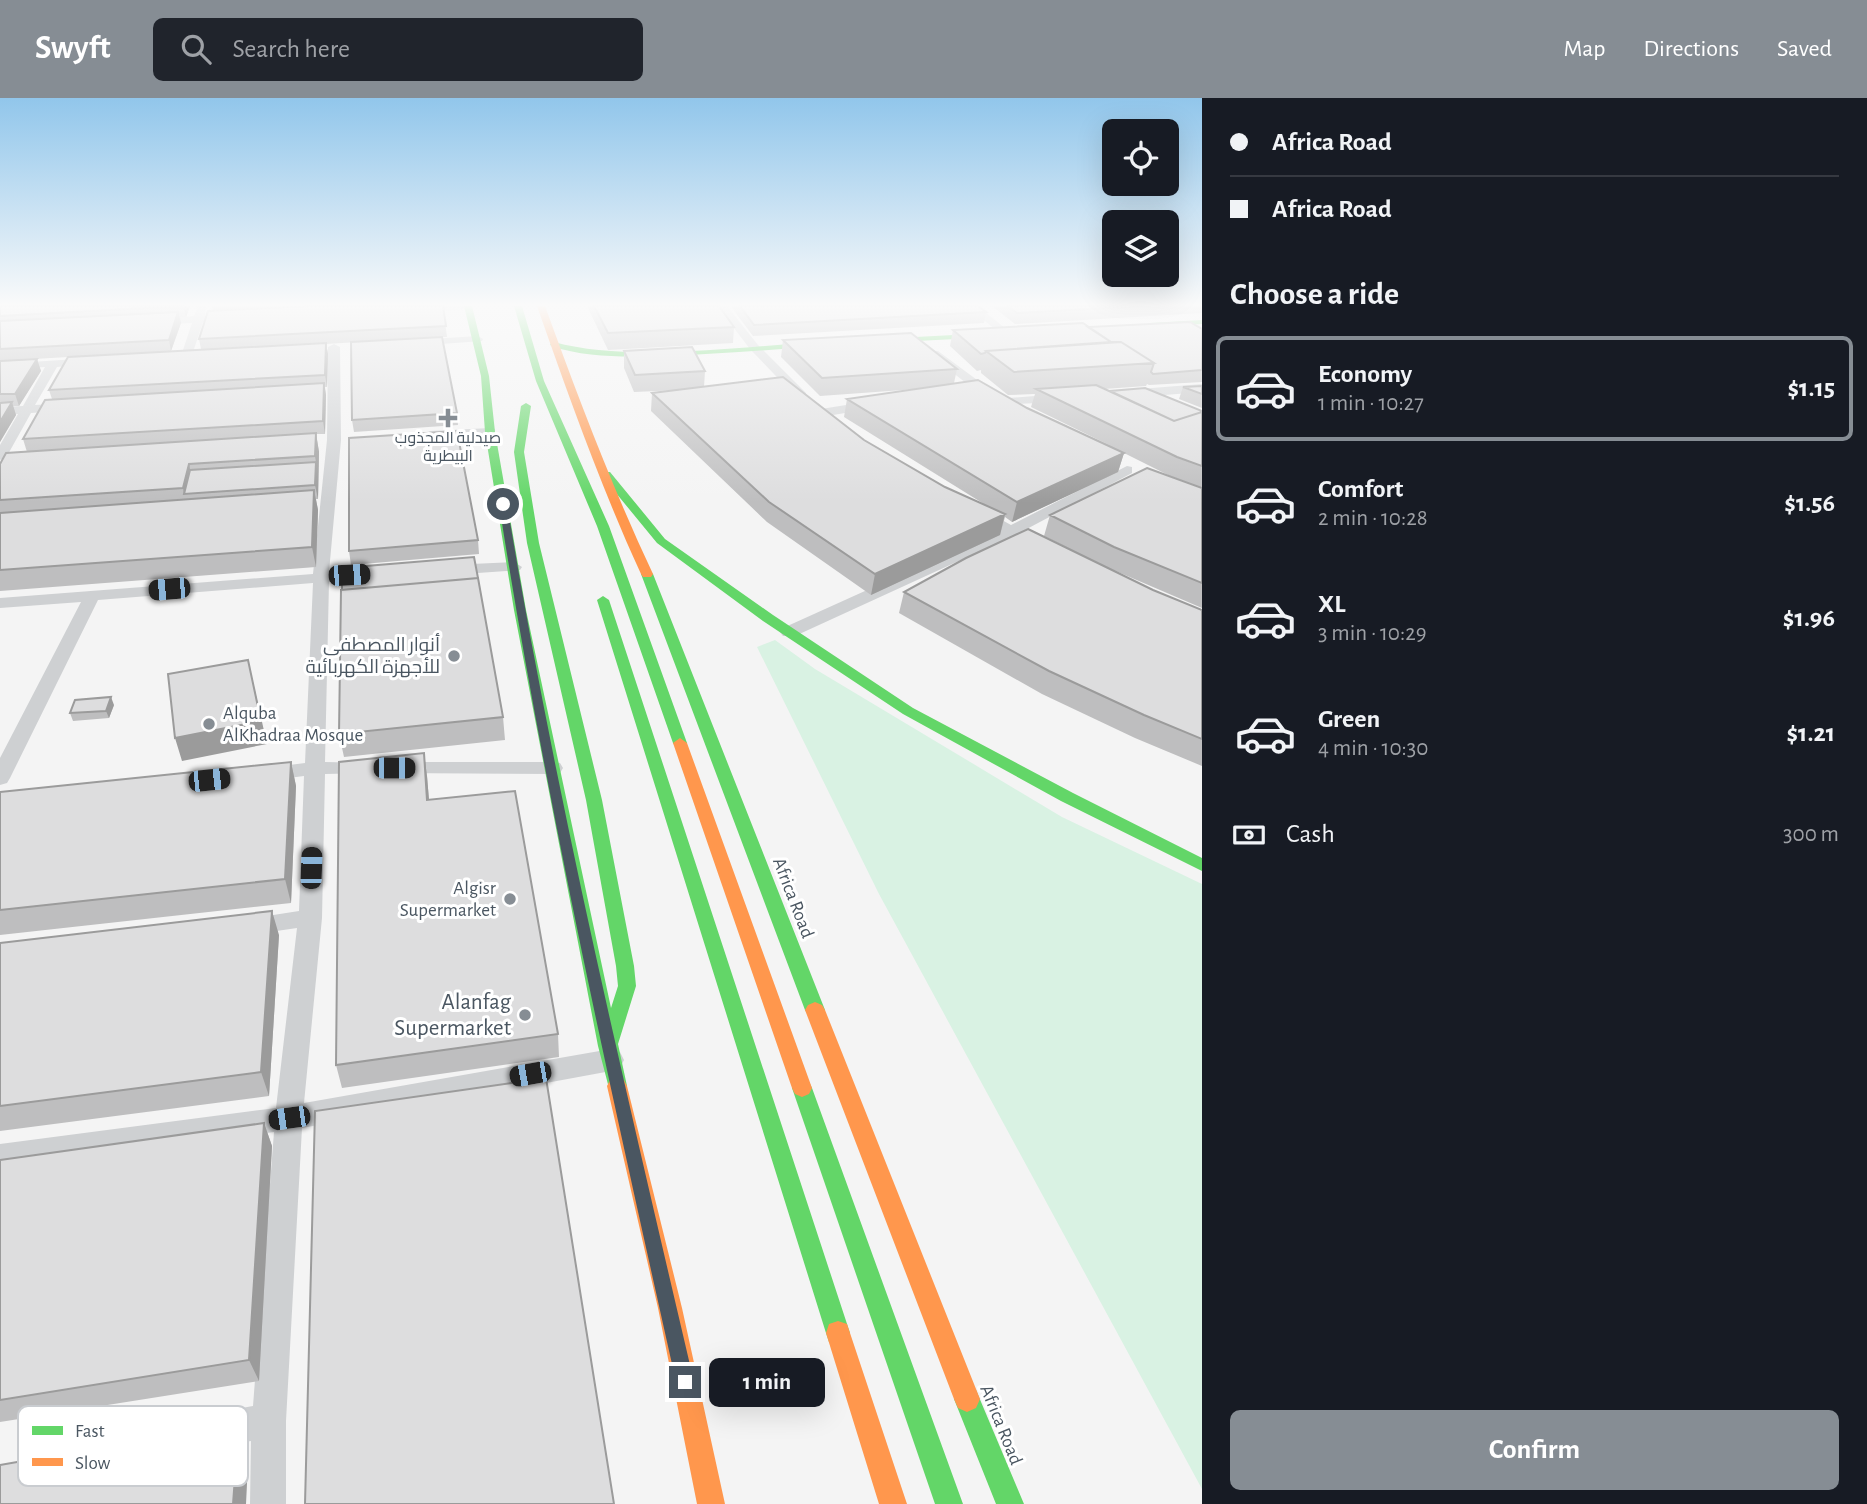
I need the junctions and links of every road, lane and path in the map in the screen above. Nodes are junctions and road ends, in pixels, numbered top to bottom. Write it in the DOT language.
graph roads {
  1 [pos="48,372"];
  2 [pos="331,372"];
  3 [pos="484,372"];
  4 [pos="537,372"];
  5 [pos="564,372"];
  6 [pos="577,372"];
  7 [pos="777,372"];
  8 [pos="952,372"];
  9 [pos="566,377"];
  10 [pos="1202,388"];
  11 [pos="1136,393"];
  12 [pos="1109,395"];
  13 [pos="1068,398"];
  14 [pos="1000,402"];
  15 [pos="887,403"];
  16 [pos="80,406"];
  17 [pos="1169,406"];
  18 [pos="27,409"];
  19 [pos="0,411"];
  20 [pos="821,412"];
  21 [pos="1023,415"];
  22 [pos="836,422"];
  23 [pos="490,432"];
  24 [pos="412,436"];
  25 [pos="539,440"];
  26 [pos="5,458"];
  27 [pos="1126,470"];
  28 [pos="606,474"];
  29 [pos="968,507"];
  30 [pos="1012,531"];
  31 [pos="1057,556"];
  32 [pos="514,567"];
  33 [pos="431,571"];
  34 [pos="390,573"];
  35 [pos="321,577"];
  36 [pos="597,580"];
  37 [pos="92,596"];
  38 [pos="0,603"];
  39 [pos="789,632"];
  40 [pos="314,768"];
  41 [pos="553,768"];
  42 [pos="246,776"];
  43 [pos="0,778"];
  44 [pos="1202,864"];
  45 [pos="310,918"];
  46 [pos="229,928"];
  47 [pos="609,1053"];
  48 [pos="289,1118"];
  49 [pos="0,1157"];
  50 [pos="269,1421"];
  51 [pos="248,1424"];
  52 [pos="268,1504"];
  53 [pos="711,1504"];
  54 [pos="892,1504"];
  55 [pos="950,1504"];
  56 [pos="1010,1504"];
  1 -- 18 [label="street"];
  2 -- 35 [label="street"];
  3 -- 23 [label="main road"];
  4 -- 55 [label="main road"];
  5 -- 9 [label="main road, Africa Road"];
  6 -- 9 [label="main road"];
  7 -- 20 [label="street"];
  8 -- 14 [label="street"];
  9 -- 28 [label="main road, Africa Road"];
  10 -- 11 [label="street"];
  11 -- 12 [label="street"];
  11 -- 17 [label="street"];
  13 -- 14 [label="street"];
  14 -- 21 [label="street"];
  15 -- 20 [label="street"];
  16 -- 18 [label="street"];
  18 -- 19 [label="street"];
  18 -- 26 [label="street"];
  20 -- 22 [label="street"];
  23 -- 24 [label="street"];
  23 -- 32 [label="main road"];
  25 -- 47 [label="main road"];
  27 -- 30 [label="street"];
  28 -- 39 [label="main road"];
  28 -- 56 [label="main road, Africa Road"];
  29 -- 30 [label="street"];
  30 -- 31 [label="street"];
  30 -- 39 [label="street"];
  32 -- 33 [label="street"];
  32 -- 41 [label="main road"];
  34 -- 35 [label="street"];
  35 -- 37 [label="street"];
  35 -- 40 [label="street"];
  36 -- 54 [label="main road"];
  37 -- 38 [label="street"];
  37 -- 43 [label="street"];
  39 -- 44 [label="main road"];
  40 -- 41 [label="street"];
  40 -- 42 [label="street"];
  40 -- 45 [label="street"];
  41 -- 47 [label="main road"];
  45 -- 46 [label="street"];
  45 -- 48 [label="street"];
  47 -- 48 [label="street"];
  47 -- 53 [label="main road"];
  48 -- 49 [label="street"];
  48 -- 50 [label="street"];
  50 -- 51 [label="street"];
  50 -- 52 [label="street"];
}
